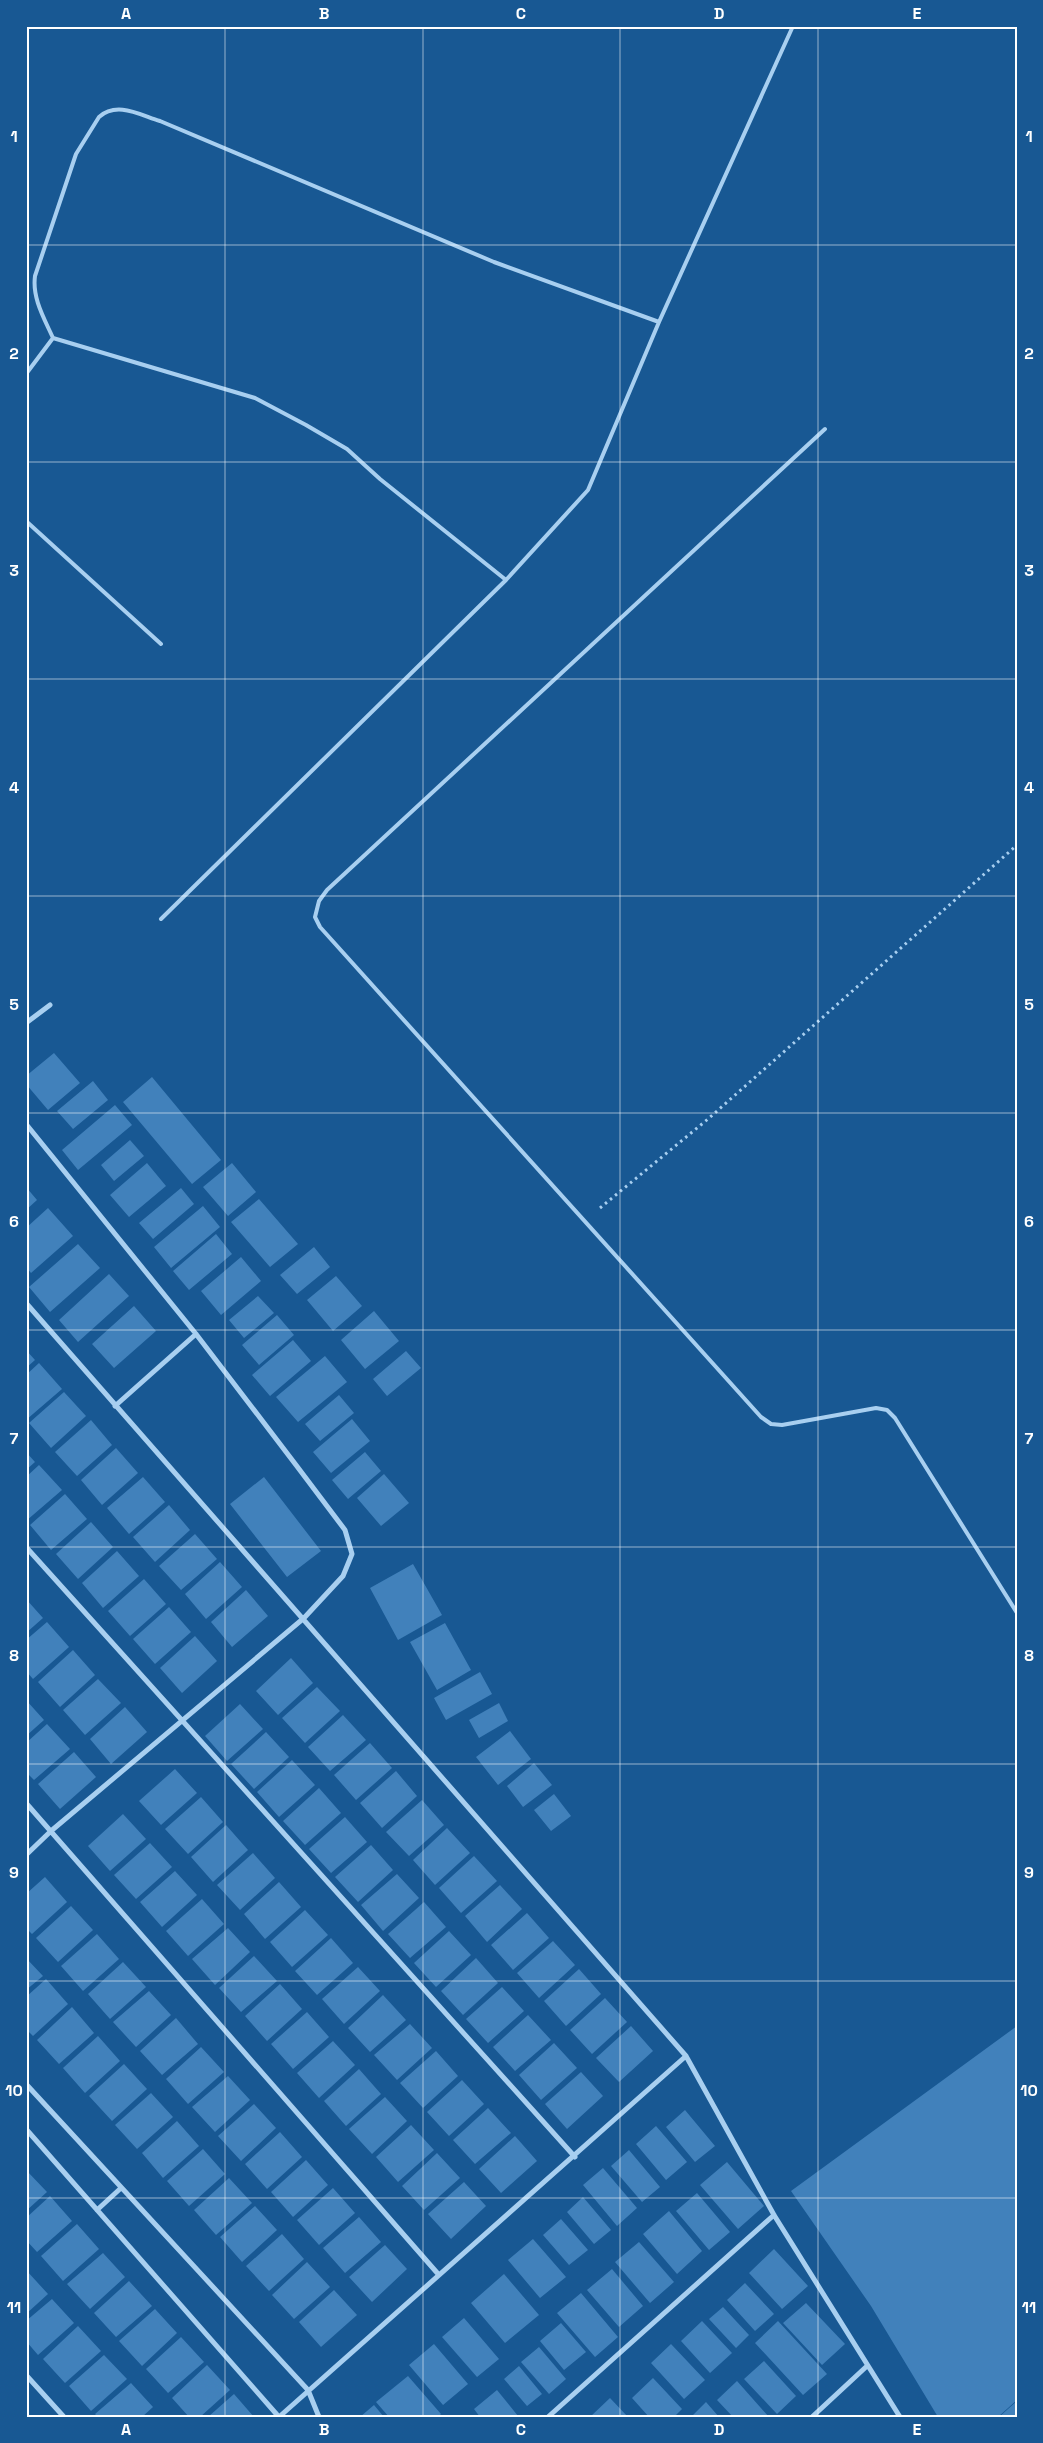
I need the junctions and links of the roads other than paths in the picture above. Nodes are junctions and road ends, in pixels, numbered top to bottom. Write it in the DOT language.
graph roads {
  1 [pos="793,26"];
  2 [pos="659,322"];
  3 [pos="52,338"];
  4 [pos="26,374"];
  5 [pos="825,429"];
  6 [pos="26,521"];
  7 [pos="506,580"];
  8 [pos="160,644"];
  9 [pos="161,920"];
  10 [pos="50,1005"];
  11 [pos="26,1023"];
  12 [pos="26,1124"];
  13 [pos="26,1303"];
  14 [pos="196,1334"];
  15 [pos="115,1406"];
  16 [pos="26,1547"];
  17 [pos="1017,1613"];
  18 [pos="304,1618"];
  19 [pos="184,1721"];
  20 [pos="26,1803"];
  21 [pos="51,1831"];
  22 [pos="26,1855"];
  23 [pos="686,2056"];
  24 [pos="26,2084"];
  25 [pos="26,2129"];
  26 [pos="575,2157"];
  27 [pos="121,2188"];
  28 [pos="96,2210"];
  29 [pos="774,2215"];
  30 [pos="439,2274"];
  31 [pos="868,2366"];
  32 [pos="26,2375"];
  33 [pos="308,2390"];
  34 [pos="64,2417"];
  35 [pos="279,2417"];
  36 [pos="319,2417"];
  37 [pos="548,2417"];
  38 [pos="812,2417"];
  39 [pos="900,2417"];
  1 -- 2 [label="lane"];
  2 -- 3 [label="lane"];
  2 -- 7 [label="lane"];
  3 -- 4 [label="lane"];
  3 -- 7 [label="lane"];
  5 -- 17 [label="lane"];
  6 -- 8 [label="lane"];
  7 -- 9 [label="lane"];
  10 -- 11 [label="street"];
  12 -- 14 [label="street"];
  13 -- 15 [label="street"];
  14 -- 15 [label="street"];
  14 -- 18 [label="street"];
  15 -- 18 [label="street"];
  16 -- 19 [label="street"];
  18 -- 19 [label="street"];
  18 -- 23 [label="street"];
  19 -- 21 [label="street"];
  19 -- 26 [label="street"];
  20 -- 21 [label="street"];
  21 -- 22 [label="street"];
  21 -- 30 [label="street"];
  23 -- 26 [label="street"];
  23 -- 29 [label="street"];
  24 -- 27 [label="street"];
  25 -- 28 [label="street"];
  26 -- 30 [label="street"];
  27 -- 28 [label="street"];
  27 -- 33 [label="street"];
  28 -- 35 [label="street"];
  29 -- 31 [label="street"];
  29 -- 37 [label="street"];
  30 -- 33 [label="street"];
  31 -- 38 [label="street"];
  31 -- 39 [label="street"];
  32 -- 34 [label="street"];
  33 -- 35 [label="street"];
  33 -- 36 [label="street"];
}
